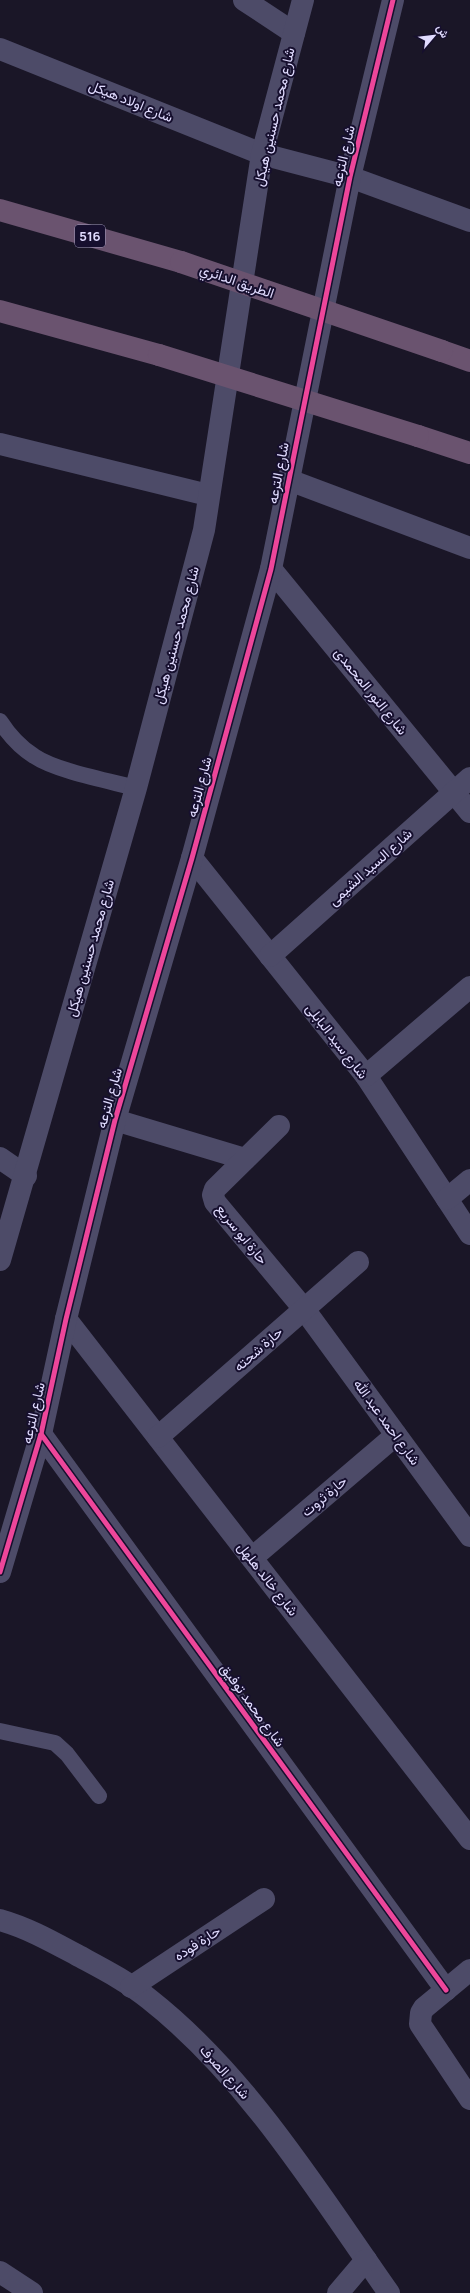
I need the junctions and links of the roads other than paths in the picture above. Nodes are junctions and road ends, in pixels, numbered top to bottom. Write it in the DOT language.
graph roads {
  1 [pos="244,0"];
  2 [pos="303,0"];
  3 [pos="393,0"];
  4 [pos="294,33"];
  5 [pos="0,49"];
  6 [pos="262,154"];
  7 [pos="350,177"];
  8 [pos="0,210"];
  9 [pos="470,221"];
  10 [pos="0,311"];
  11 [pos="470,361"];
  12 [pos="0,444"];
  13 [pos="470,453"];
  14 [pos="289,480"];
  15 [pos="208,495"];
  16 [pos="466,551"];
  17 [pos="271,570"];
  18 [pos="0,721"];
  19 [pos="470,778"];
  20 [pos="136,788"];
  21 [pos="454,792"];
  22 [pos="470,812"];
  23 [pos="192,858"];
  24 [pos="270,956"];
  25 [pos="470,987"];
  26 [pos="366,1076"];
  27 [pos="115,1120"];
  28 [pos="279,1126"];
  29 [pos="0,1158"];
  30 [pos="245,1159"];
  31 [pos="26,1176"];
  32 [pos="470,1180"];
  33 [pos="447,1199"];
  34 [pos="470,1234"];
  35 [pos="0,1260"];
  36 [pos="358,1262"];
  37 [pos="304,1309"];
  38 [pos="66,1319"];
  39 [pos="41,1434"];
  40 [pos="396,1435"];
  41 [pos="158,1437"];
  42 [pos="470,1536"];
  43 [pos="252,1558"];
  44 [pos="0,1572"];
  45 [pos="0,1731"];
  46 [pos="99,1796"];
  47 [pos="470,1839"];
  48 [pos="264,1899"];
  49 [pos="0,1920"];
  50 [pos="470,1970"];
  51 [pos="131,1987"];
  52 [pos="446,1990"];
  53 [pos="470,2099"];
  54 [pos="366,2260"];
  55 [pos="0,2272"];
  56 [pos="32,2293"];
  57 [pos="338,2293"];
  58 [pos="389,2293"];
  1 -- 4 [label="street"];
  2 -- 4 [label="street, شارع محمد حسنين هيكل"];
  3 -- 7 [label="street, شارع الترعه"];
  4 -- 6 [label="street, شارع محمد حسنين هيكل"];
  5 -- 6 [label="street, شارع اولاد هيكل"];
  6 -- 7 [label="street, شارع اولاد هيكل"];
  6 -- 15 [label="street, شارع محمد حسنين هيكل"];
  7 -- 9 [label="street, شارع اولاد هيكل"];
  7 -- 14 [label="street, شارع الترعه"];
  8 -- 11 [label="highway, الطريق الدائري / 516, bridge"];
  10 -- 13 [label="highway, bridge"];
  12 -- 15 [label="street"];
  14 -- 16 [label="street"];
  14 -- 17 [label="street, شارع الترعه"];
  15 -- 20 [label="street, شارع محمد حسنين هيكل"];
  17 -- 21 [label="street, شارع النور المحمدى"];
  17 -- 23 [label="street, شارع الترعه"];
  18 -- 20 [label="lane"];
  19 -- 21 [label="street, شارع السيد الشيمى"];
  20 -- 31 [label="street, شارع محمد حسنين هيكل"];
  21 -- 22 [label="street, شارع النور المحمدى"];
  21 -- 24 [label="street, شارع السيد الشيمى"];
  23 -- 24 [label="street, شارع سيد البابلى"];
  23 -- 27 [label="street, شارع الترعه"];
  24 -- 26 [label="street, شارع سيد البابلى"];
  25 -- 26 [label="street"];
  26 -- 33 [label="street, شارع سيد البابلى"];
  27 -- 30 [label="street"];
  27 -- 38 [label="street, شارع الترعه"];
  28 -- 30 [label="street, حارة ابو سريع"];
  29 -- 31 [label="street"];
  30 -- 37 [label="street, حارة ابو سريع"];
  31 -- 35 [label="street, شارع محمد حسنين هيكل"];
  32 -- 33 [label="street"];
  33 -- 34 [label="street, شارع سيد البابلى"];
  36 -- 37 [label="street, حارة شحته"];
  37 -- 40 [label="street, شارع احمد عبد الله"];
  37 -- 41 [label="street, حارة شحته"];
  38 -- 39 [label="street, شارع الترعه"];
  38 -- 41 [label="street, شارع خالد هلهل"];
  39 -- 44 [label="street, شارع الترعه"];
  39 -- 52 [label="street, شارع محمد توفيق"];
  40 -- 42 [label="street, شارع احمد عبد الله"];
  40 -- 43 [label="street, حارة ثروت"];
  41 -- 43 [label="street, شارع خالد هلهل"];
  43 -- 47 [label="street, شارع خالد هلهل"];
  45 -- 46 [label="lane"];
  48 -- 51 [label="street, حارة فوده"];
  49 -- 51 [label="street, شارع الصرف"];
  50 -- 52 [label="street"];
  51 -- 54 [label="street, شارع الصرف"];
  52 -- 53 [label="street"];
  54 -- 57 [label="street"];
  54 -- 58 [label="street, شارع الصرف"];
  55 -- 56 [label="street"];
}
